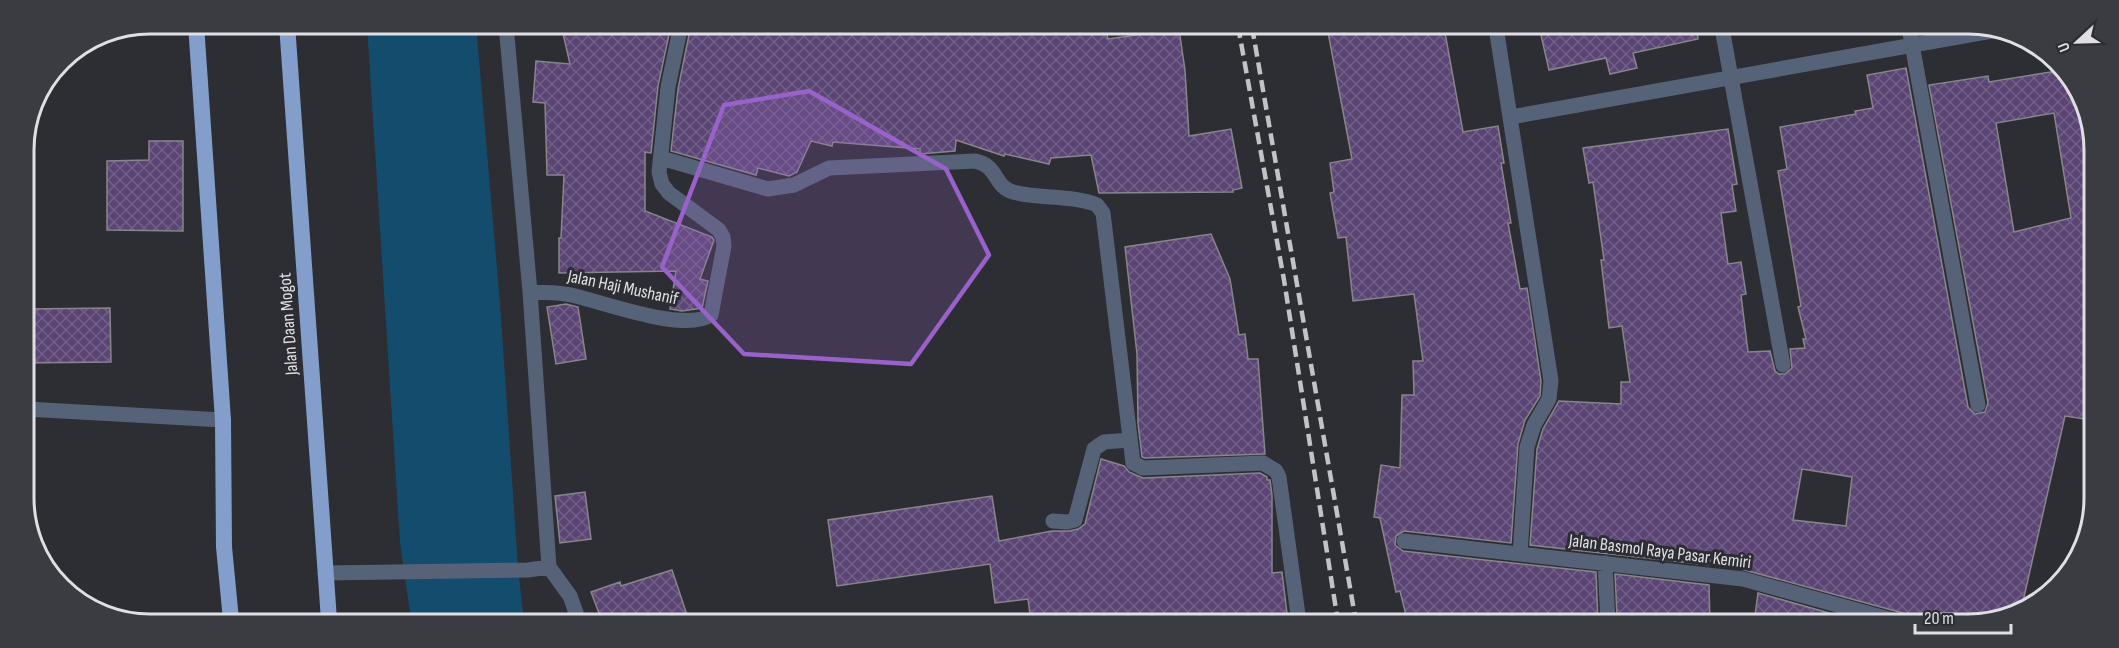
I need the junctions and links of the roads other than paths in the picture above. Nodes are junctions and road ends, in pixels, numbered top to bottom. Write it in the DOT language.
graph roads {
  1 [pos="197,34"];
  2 [pos="288,34"];
  3 [pos="507,34"];
  4 [pos="679,34"];
  5 [pos="1497,34"];
  6 [pos="1723,34"];
  7 [pos="1910,34"];
  8 [pos="1973,34"];
  9 [pos="1912,45"];
  10 [pos="1731,78"];
  11 [pos="1511,117"];
  12 [pos="661,158"];
  13 [pos="530,292"];
  14 [pos="1783,365"];
  15 [pos="1978,405"];
  16 [pos="34,410"];
  17 [pos="223,420"];
  18 [pos="1129,440"];
  19 [pos="1053,521"];
  20 [pos="1404,541"];
  21 [pos="1520,554"];
  22 [pos="1605,563"];
  23 [pos="549,567"];
  24 [pos="325,573"];
  25 [pos="1298,613"];
  26 [pos="1608,613"];
  27 [pos="1867,613"];
  28 [pos="230,614"];
  29 [pos="328,614"];
  30 [pos="576,614"];
  1 -- 17 [label="highway"];
  2 -- 24 [label="highway, Jalan Daan Mogot"];
  3 -- 13 [label="street"];
  4 -- 12 [label="street, Jalan Haji Mushanif"];
  5 -- 11 [label="street"];
  6 -- 10 [label="street"];
  7 -- 9 [label="street"];
  8 -- 9 [label="street"];
  9 -- 10 [label="street"];
  9 -- 15 [label="street"];
  10 -- 11 [label="street"];
  10 -- 14 [label="street"];
  11 -- 21 [label="street"];
  12 -- 13 [label="street, Jalan Haji Mushanif"];
  12 -- 18 [label="street"];
  13 -- 23 [label="street"];
  16 -- 17 [label="street"];
  17 -- 28 [label="highway"];
  18 -- 19 [label="street"];
  18 -- 25 [label="street"];
  20 -- 21 [label="street, Jalan Basmol Raya Pasar Kemiri"];
  21 -- 22 [label="street, Jalan Basmol Raya Pasar Kemiri"];
  22 -- 26 [label="street"];
  22 -- 27 [label="street, Jalan Basmol Raya Pasar Kemiri"];
  23 -- 24 [label="street"];
  23 -- 30 [label="street"];
  24 -- 29 [label="highway, Jalan Daan Mogot"];
}
